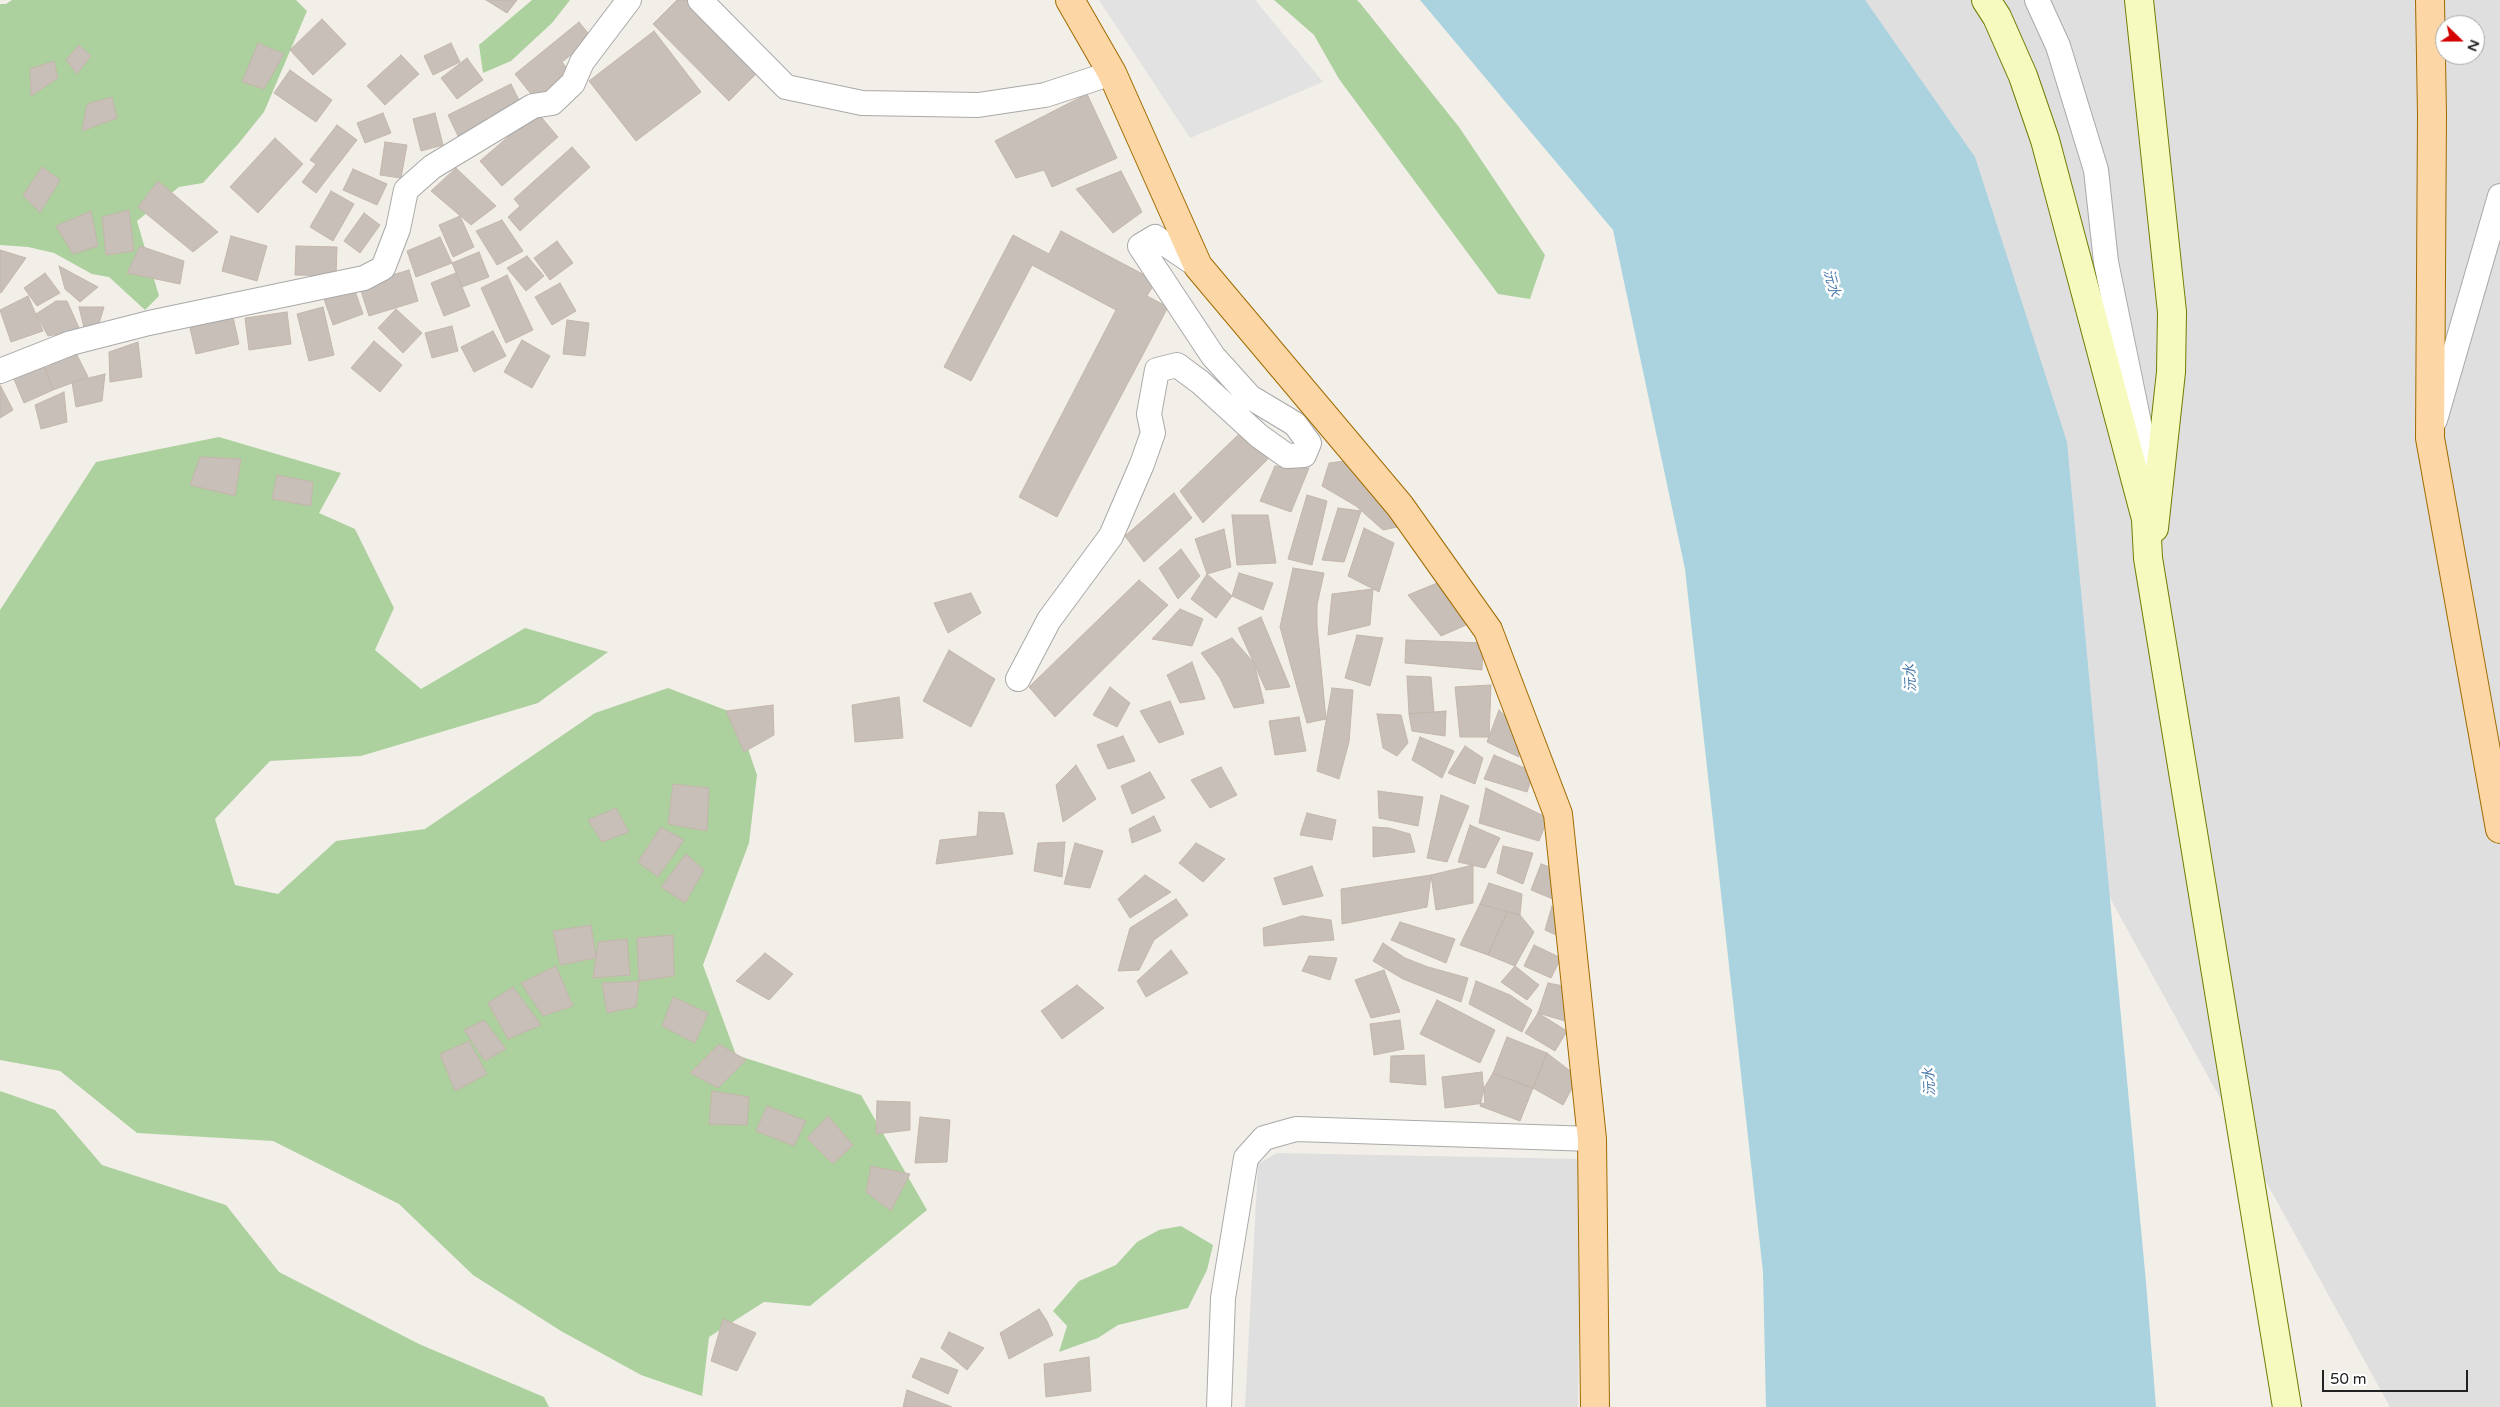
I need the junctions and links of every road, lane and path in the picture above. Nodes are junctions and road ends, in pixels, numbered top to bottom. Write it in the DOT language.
graph roads {
  1 [pos="628,0"];
  2 [pos="700,0"];
  3 [pos="1070,0"];
  4 [pos="1986,0"];
  5 [pos="2037,0"];
  6 [pos="2139,0"];
  7 [pos="2430,0"];
  8 [pos="1112,73"];
  9 [pos="2500,196"];
  10 [pos="1198,266"];
  11 [pos="0,371"];
  12 [pos="2430,438"];
  13 [pos="2157,512"];
  14 [pos="2148,558"];
  15 [pos="1018,679"];
  16 [pos="2500,829"];
  17 [pos="1592,1139"];
  18 [pos="1219,1407"];
  19 [pos="1595,1407"];
  20 [pos="2287,1407"];
  1 -- 11 [label="street"];
  2 -- 8 [label="street"];
  3 -- 8 [label="main road"];
  4 -- 14 [label="street"];
  5 -- 13 [label="street"];
  6 -- 13 [label="street"];
  7 -- 12 [label="main road"];
  8 -- 10 [label="main road"];
  9 -- 12 [label="street"];
  10 -- 15 [label="street"];
  10 -- 17 [label="main road"];
  12 -- 16 [label="main road"];
  13 -- 14 [label="street"];
  14 -- 20 [label="street"];
  17 -- 18 [label="street"];
  17 -- 19 [label="main road"];
}
